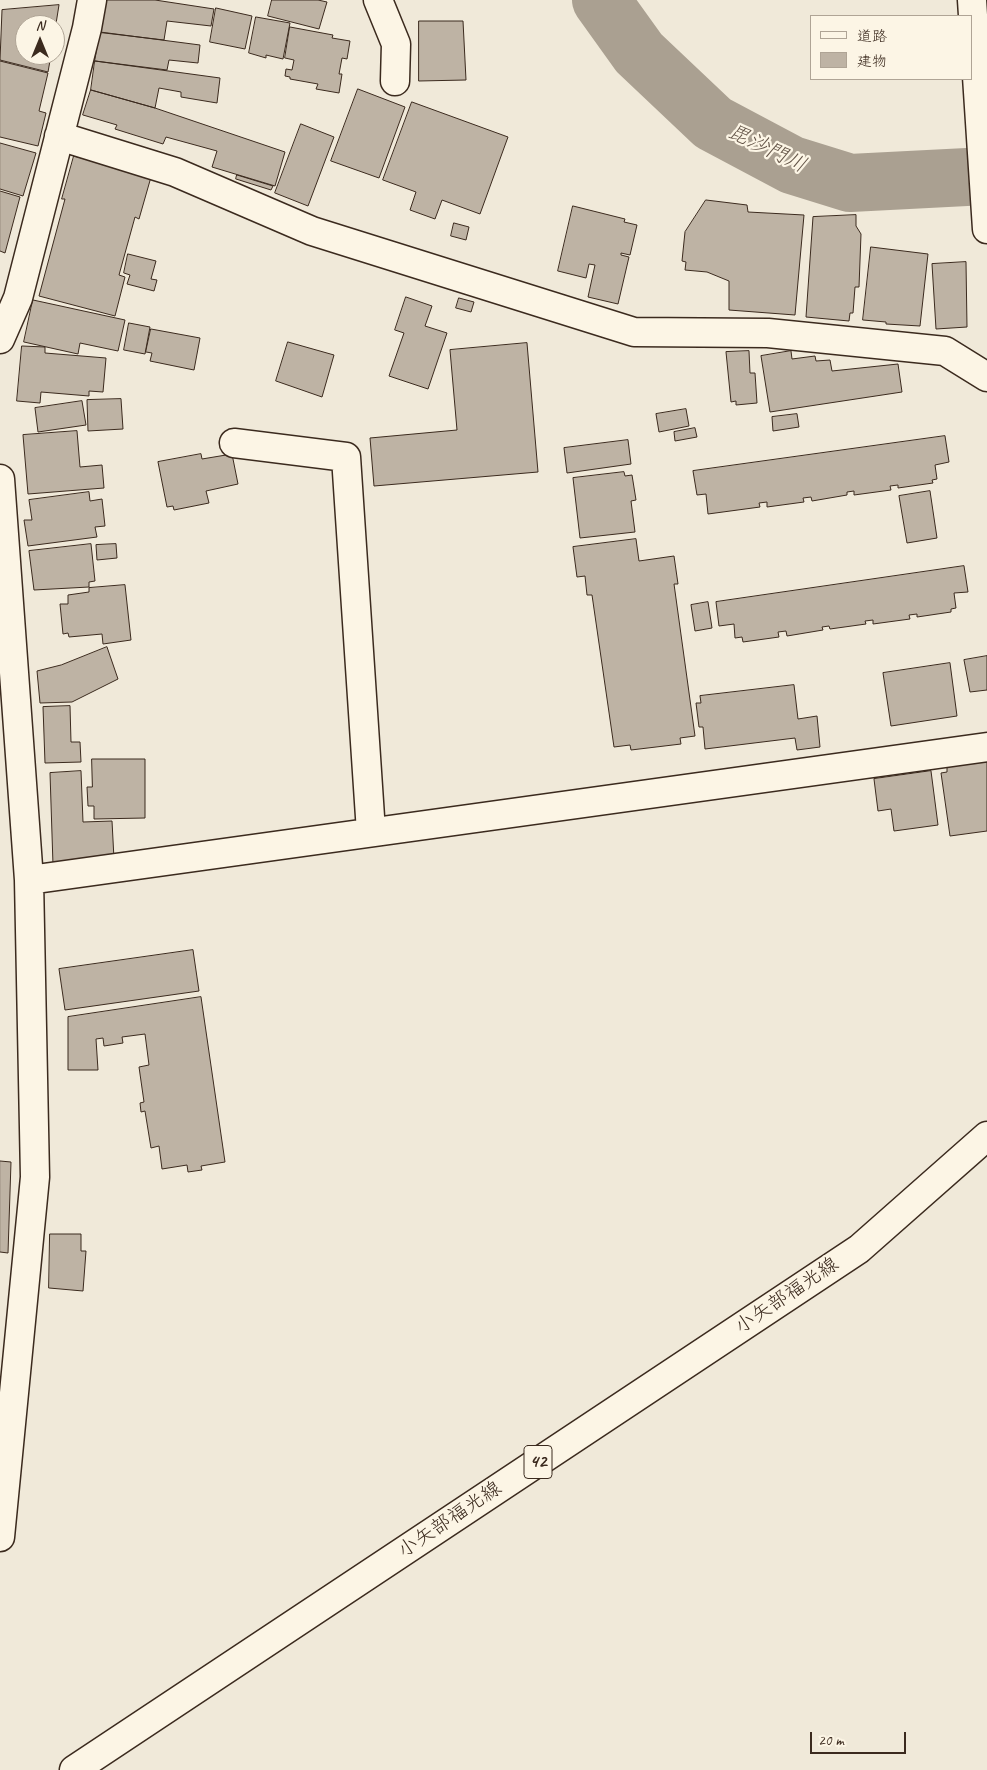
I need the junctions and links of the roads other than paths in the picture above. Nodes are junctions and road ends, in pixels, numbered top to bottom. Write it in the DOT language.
graph roads {
  1 [pos="92,0"];
  2 [pos="378,0"];
  3 [pos="972,0"];
  4 [pos="395,81"];
  5 [pos="59,136"];
  6 [pos="987,229"];
  7 [pos="0,339"];
  8 [pos="987,377"];
  9 [pos="234,443"];
  10 [pos="0,480"];
  11 [pos="987,747"];
  12 [pos="371,832"];
  13 [pos="29,880"];
  14 [pos="987,1136"];
  15 [pos="6,1414"];
  16 [pos="0,1537"];
  17 [pos="74,1770"];
  1 -- 5 [label="street"];
  2 -- 4 [label="street"];
  3 -- 6 [label="street"];
  5 -- 7 [label="street"];
  5 -- 8 [label="street"];
  9 -- 12 [label="street"];
  10 -- 13 [label="street"];
  11 -- 12 [label="street"];
  12 -- 13 [label="street"];
  13 -- 15 [label="street"];
  14 -- 17 [label="street, 小矢部福光線 / 42"];
  15 -- 16 [label="street"];
}
